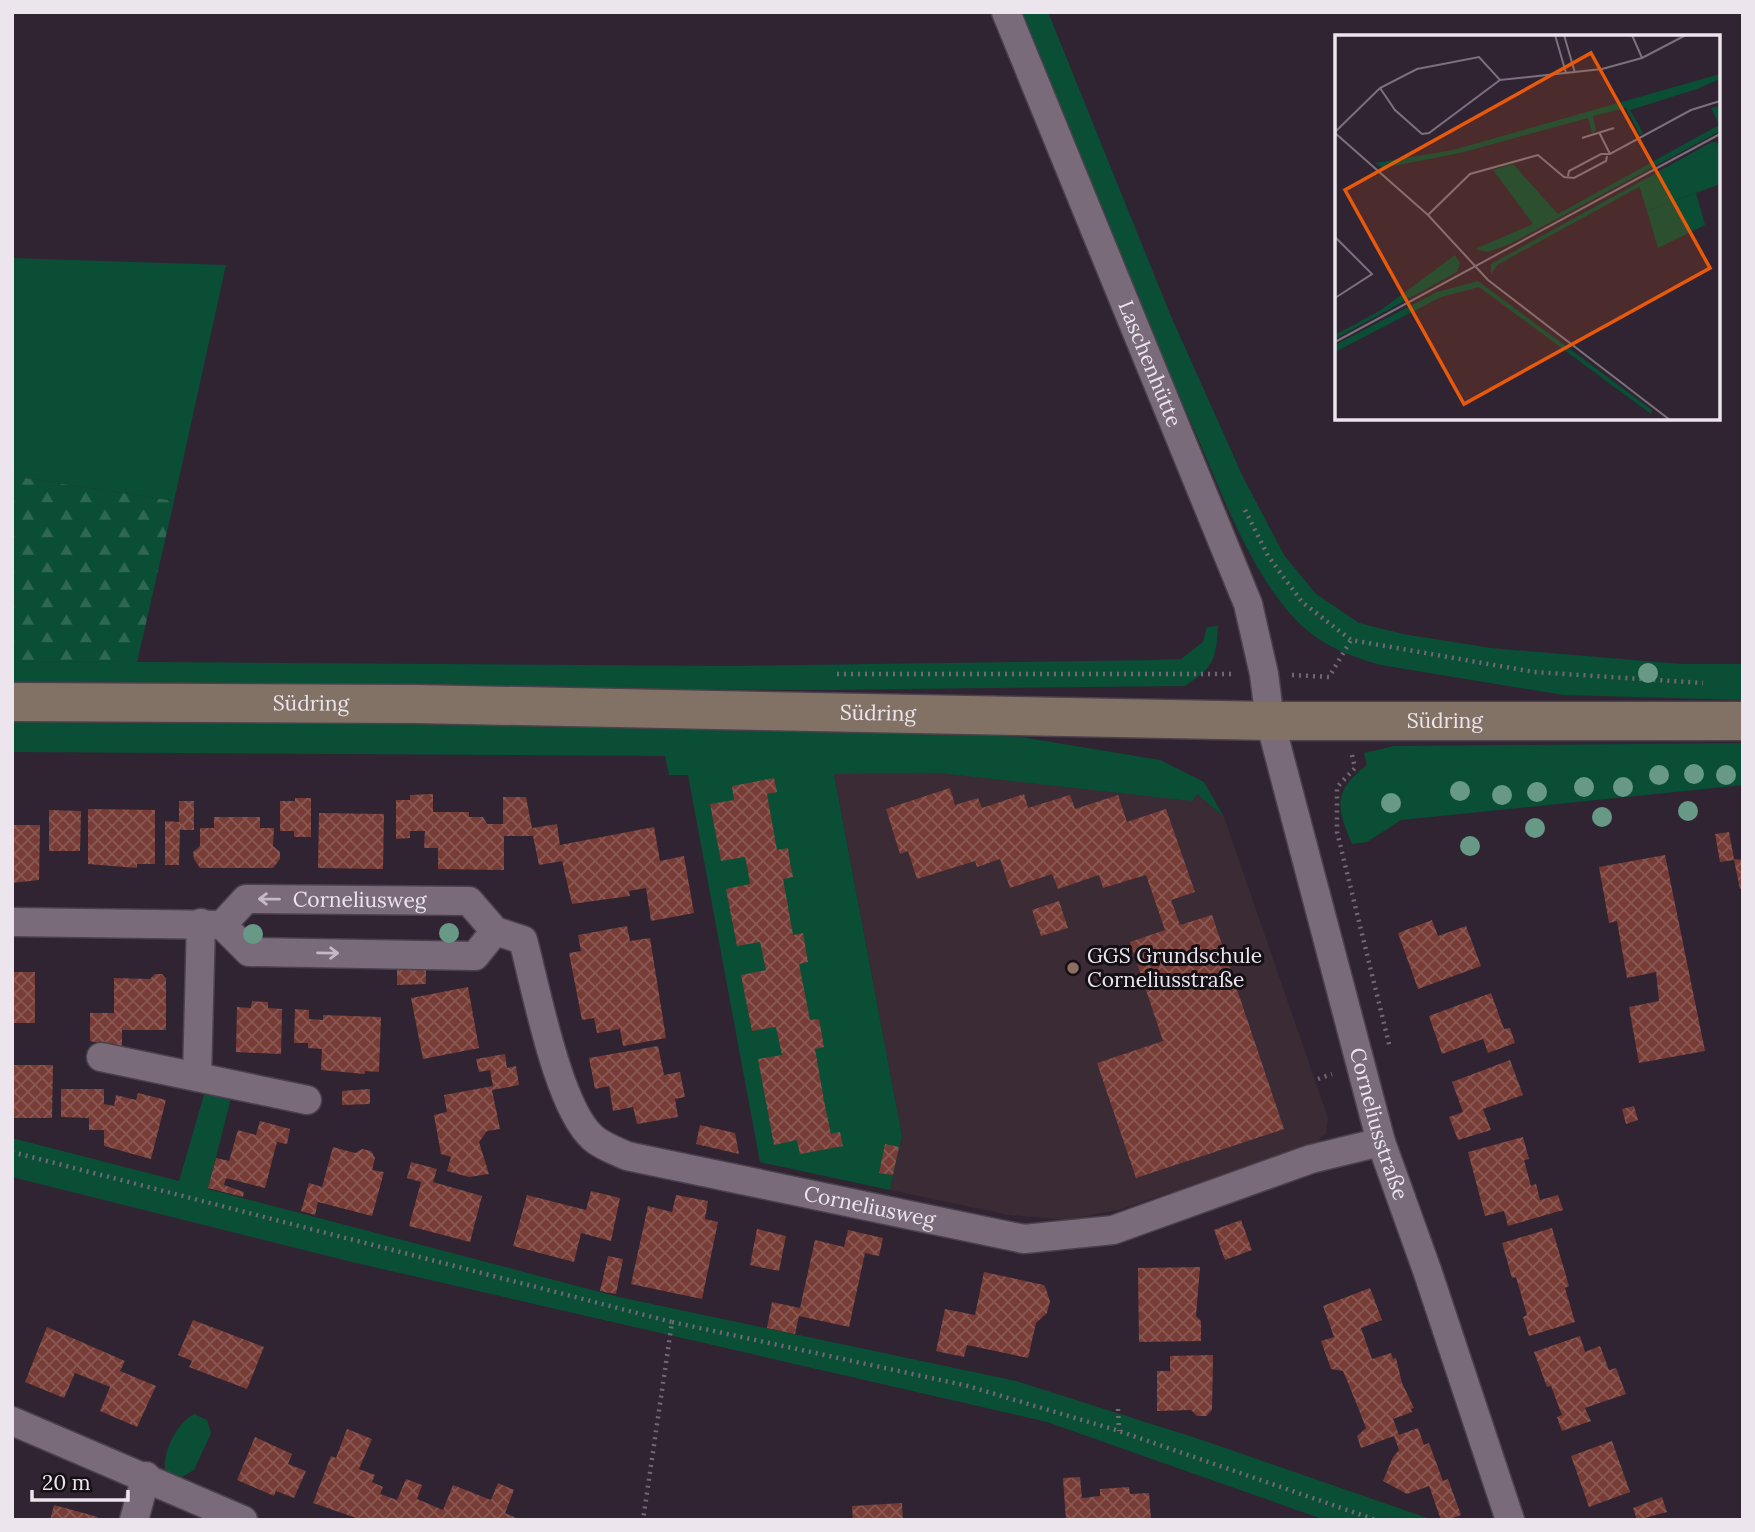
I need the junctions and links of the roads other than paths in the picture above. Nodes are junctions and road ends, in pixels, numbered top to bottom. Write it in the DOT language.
graph roads {
  1 [pos="1006,12"];
  2 [pos="12,702"];
  3 [pos="1270,721"];
  4 [pos="1743,721"];
  5 [pos="12,922"];
  6 [pos="211,924"];
  7 [pos="495,931"];
  8 [pos="101,1057"];
  9 [pos="197,1077"];
  10 [pos="307,1100"];
  11 [pos="1381,1142"];
  12 [pos="12,1421"];
  13 [pos="146,1476"];
  14 [pos="191,1509"];
  15 [pos="134,1520"];
  16 [pos="243,1520"];
  17 [pos="1510,1520"];
  1 -- 3 [label="street, Laschenhütte"];
  2 -- 3 [label="main road, Südring"];
  3 -- 4 [label="main road, Südring"];
  3 -- 11 [label="street, Corneliusstraße"];
  5 -- 6 [label="street"];
  6 -- 7 [label="street, one-way"];
  7 -- 6 [label="street, Corneliusweg, one-way"];
  6 -- 9 [label="street"];
  7 -- 11 [label="street, Corneliusweg"];
  8 -- 9 [label="street"];
  9 -- 10 [label="street"];
  11 -- 17 [label="street, Corneliusstraße"];
  12 -- 13 [label="street"];
  13 -- 14 [label="street"];
  13 -- 15 [label="street"];
  14 -- 16 [label="street"];
}
